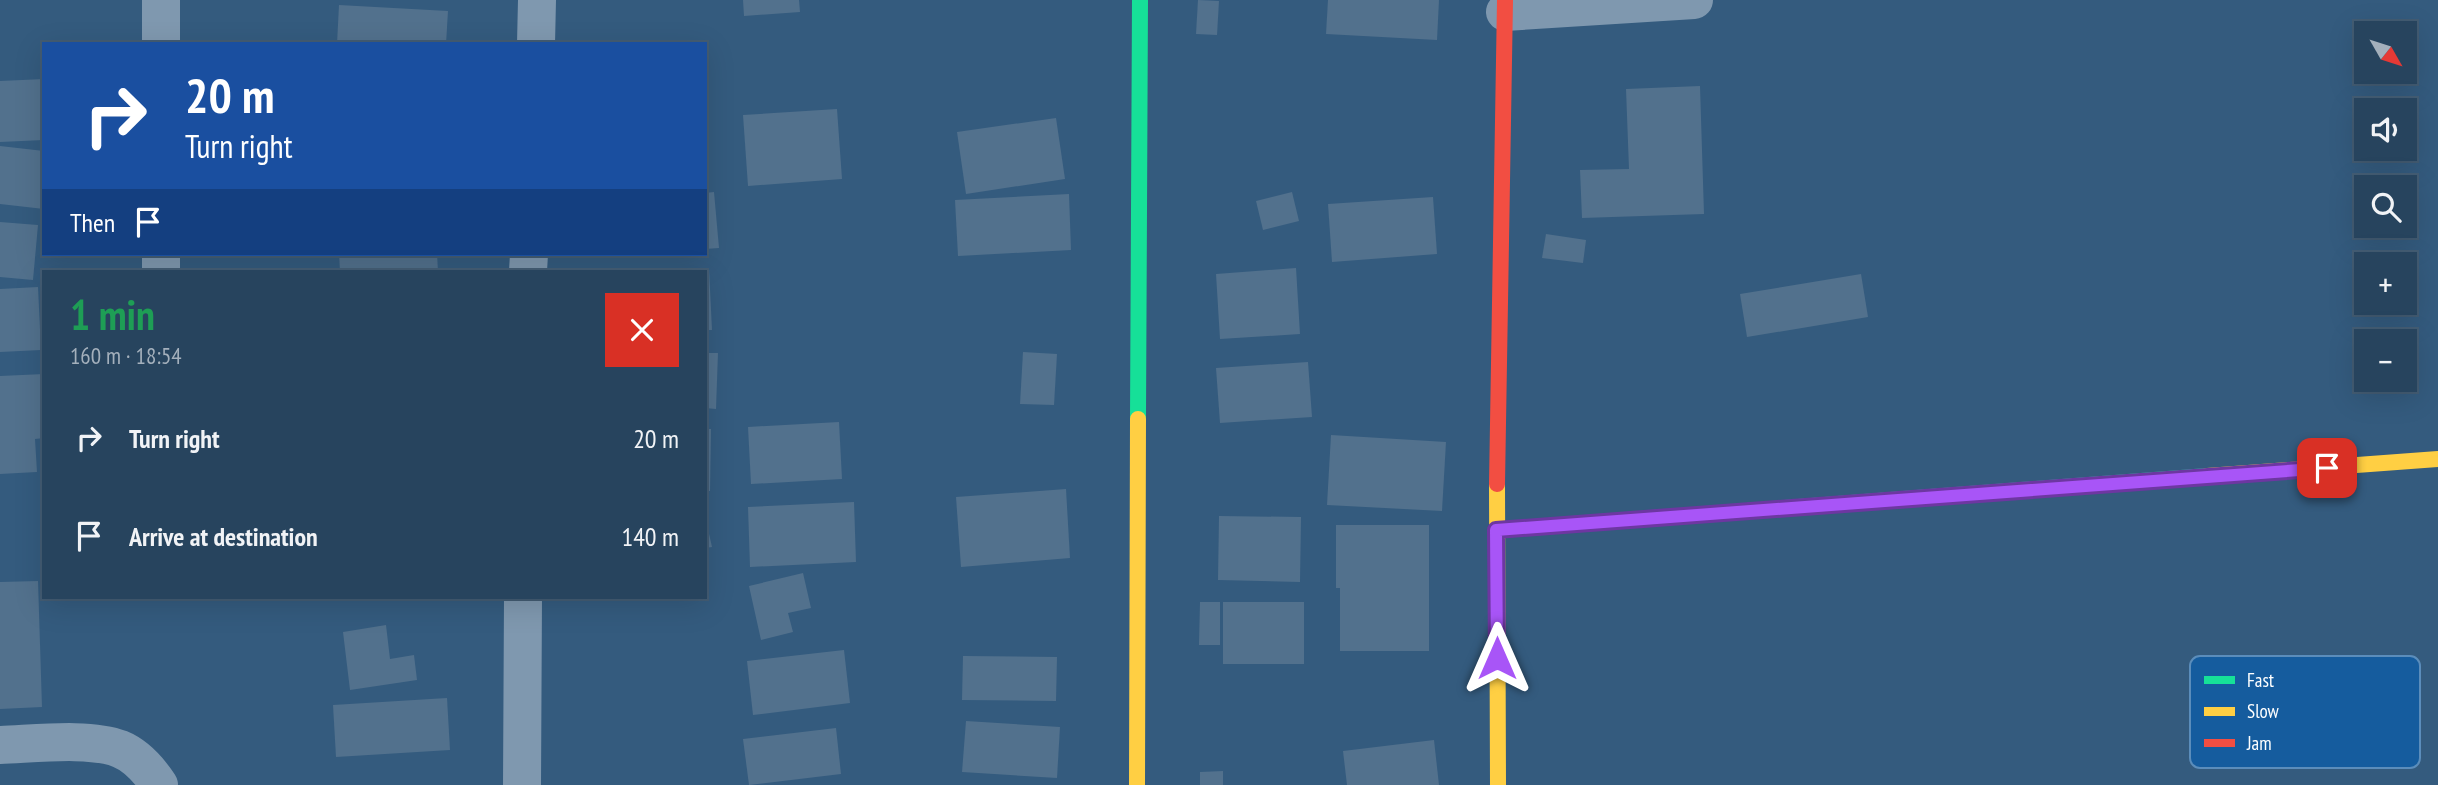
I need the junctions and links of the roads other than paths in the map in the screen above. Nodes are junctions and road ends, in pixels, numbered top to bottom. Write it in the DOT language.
graph roads {
  1 [pos="161,0"];
  2 [pos="537,0"];
  3 [pos="1140,0"];
  4 [pos="1694,0"];
  5 [pos="1505,6"];
  6 [pos="161,42"];
  7 [pos="536,42"];
  8 [pos="2438,459"];
  9 [pos="1496,530"];
  10 [pos="523,599"];
  11 [pos="0,745"];
  12 [pos="159,785"];
  13 [pos="522,785"];
  14 [pos="1137,785"];
  15 [pos="1498,785"];
  1 -- 6 [label="street"];
  2 -- 7 [label="street"];
  3 -- 14 [label="street"];
  4 -- 5 [label="street"];
  5 -- 9 [label="street"];
  8 -- 9 [label="street"];
  9 -- 15 [label="street"];
  10 -- 13 [label="street"];
  11 -- 12 [label="street"];
}
